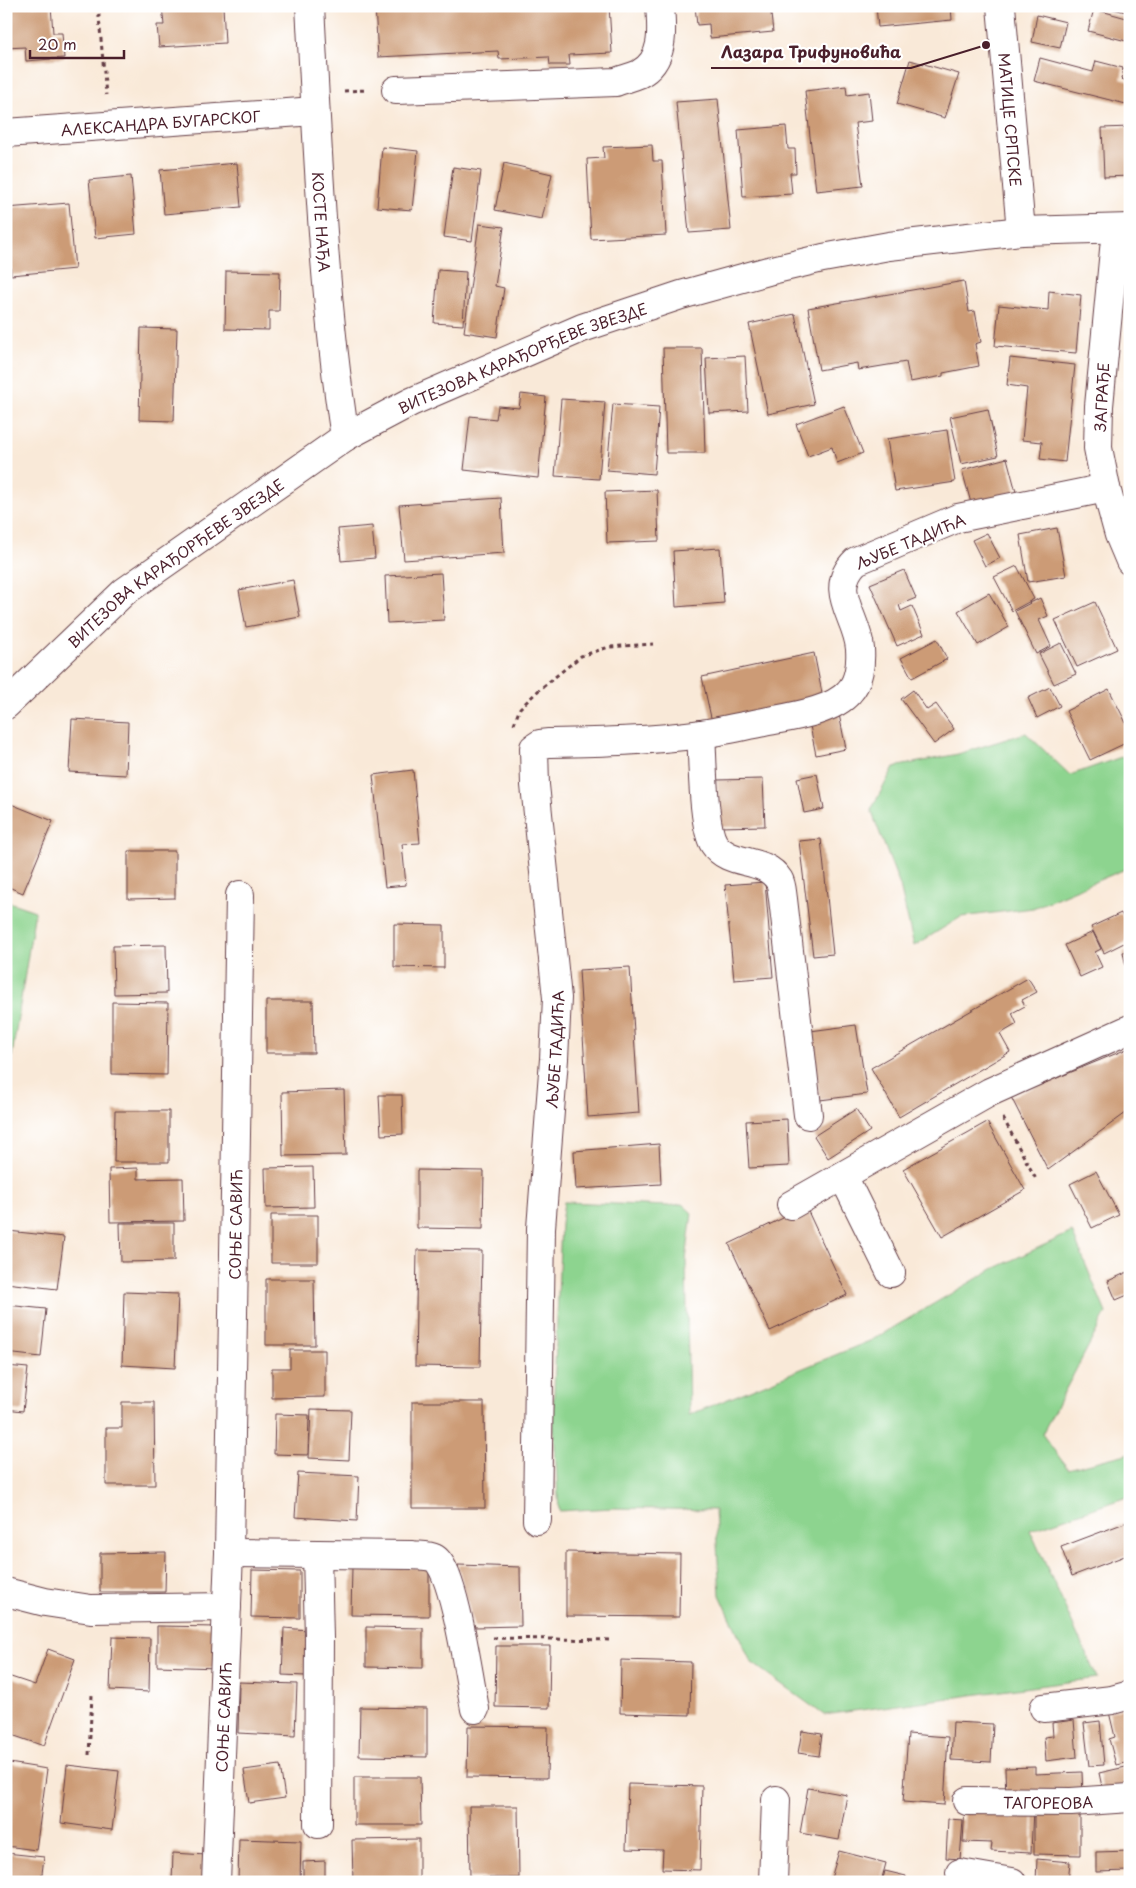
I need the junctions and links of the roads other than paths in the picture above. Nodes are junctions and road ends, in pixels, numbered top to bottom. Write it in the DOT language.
graph roads {
  1 [pos="310,6"];
  2 [pos="660,6"];
  3 [pos="1001,6"];
  4 [pos="396,90"];
  5 [pos="315,111"];
  6 [pos="6,133"];
  7 [pos="1123,229"];
  8 [pos="1021,231"];
  9 [pos="345,437"];
  10 [pos="1106,488"];
  11 [pos="1130,561"];
  12 [pos="6,705"];
  13 [pos="701,734"];
  14 [pos="240,895"];
  15 [pos="1130,1029"];
  16 [pos="808,1115"];
  17 [pos="843,1176"];
  18 [pos="791,1205"];
  19 [pos="890,1273"];
  20 [pos="537,1520"];
  21 [pos="229,1553"];
  22 [pos="317,1554"];
  23 [pos="6,1592"];
  24 [pos="227,1607"];
  25 [pos="1130,1695"];
  26 [pos="475,1708"];
  27 [pos="1044,1708"];
  28 [pos="1130,1798"];
  29 [pos="776,1800"];
  30 [pos="967,1801"];
  31 [pos="318,1824"];
  32 [pos="960,1873"];
  33 [pos="216,1882"];
  34 [pos="773,1882"];
  35 [pos="1012,1882"];
  1 -- 5 [label="street, КОСТЕ НАЂА"];
  2 -- 4 [label="street"];
  3 -- 8 [label="street, МАТИЦЕ СРПСКЕ"];
  5 -- 6 [label="street, АЛЕКСАНДРА БУГАРСКОГ"];
  5 -- 9 [label="street, КОСТЕ НАЂА"];
  7 -- 8 [label="street, ВИТЕЗОВА КАРАЂОРЂЕВЕ ЗВЕЗДЕ"];
  7 -- 10 [label="street, ЗАГРАЂЕ"];
  8 -- 9 [label="street, ВИТЕЗОВА КАРАЂОРЂЕВЕ ЗВЕЗДЕ"];
  9 -- 12 [label="street, ВИТЕЗОВА КАРАЂОРЂЕВЕ ЗВЕЗДЕ"];
  10 -- 11 [label="street, ЗАГРАЂЕ"];
  10 -- 13 [label="street, ЉУБЕ ТАДИЋА"];
  13 -- 16 [label="street"];
  13 -- 20 [label="street, ЉУБЕ ТАДИЋА"];
  14 -- 21 [label="street, СОЊЕ САВИЋ"];
  15 -- 17 [label="street"];
  17 -- 18 [label="street"];
  17 -- 19 [label="street"];
  21 -- 22 [label="street"];
  21 -- 24 [label="street, СОЊЕ САВИЋ"];
  22 -- 26 [label="street"];
  22 -- 31 [label="street"];
  23 -- 24 [label="street"];
  24 -- 33 [label="street, СОЊЕ САВИЋ"];
  25 -- 27 [label="street"];
  28 -- 30 [label="street, ТАГОРЕОВА"];
  29 -- 34 [label="street"];
  32 -- 35 [label="street"];
}
